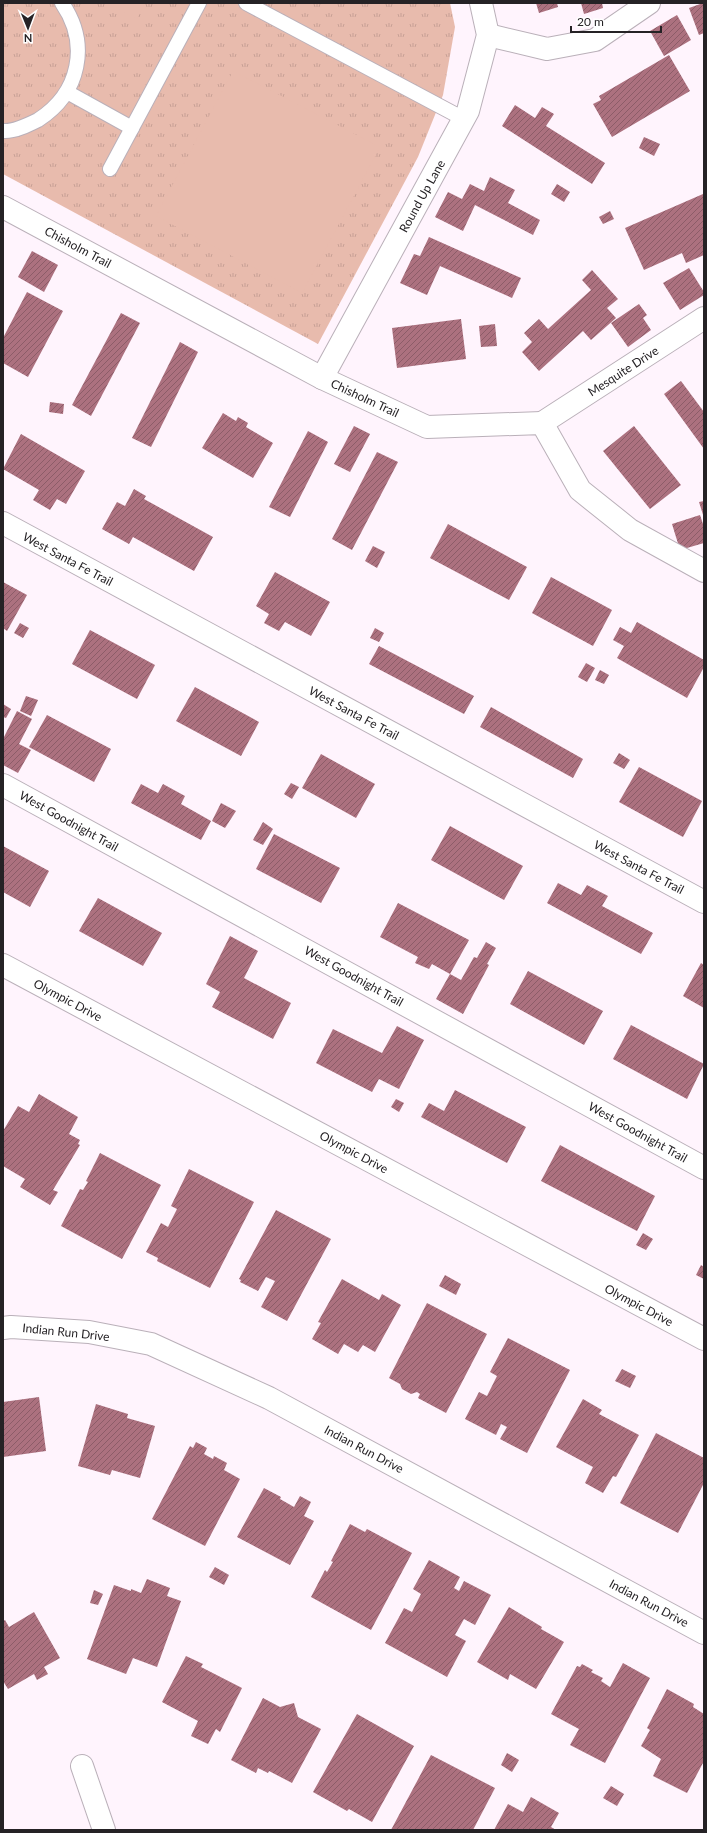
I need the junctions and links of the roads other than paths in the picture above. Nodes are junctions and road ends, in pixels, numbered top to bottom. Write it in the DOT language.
graph roads {
  1 [pos="62,3"];
  2 [pos="199,3"];
  3 [pos="246,3"];
  4 [pos="481,3"];
  5 [pos="649,3"];
  6 [pos="488,35"];
  7 [pos="67,92"];
  8 [pos="464,119"];
  9 [pos="132,128"];
  10 [pos="3,131"];
  11 [pos="110,168"];
  12 [pos="3,207"];
  13 [pos="704,318"];
  14 [pos="322,378"];
  15 [pos="542,423"];
  16 [pos="3,524"];
  17 [pos="704,571"];
  18 [pos="3,785"];
  19 [pos="704,902"];
  20 [pos="3,965"];
  21 [pos="704,1168"];
  22 [pos="3,1328"];
  23 [pos="704,1340"];
  24 [pos="704,1633"];
  25 [pos="82,1766"];
  26 [pos="104,1830"];
  1 -- 7 [label="lane"];
  2 -- 9 [label="lane"];
  3 -- 8 [label="lane"];
  4 -- 6 [label="street, Round Up Lane"];
  5 -- 6 [label="street"];
  6 -- 8 [label="street, Round Up Lane"];
  7 -- 9 [label="lane"];
  7 -- 10 [label="lane"];
  8 -- 14 [label="street, Round Up Lane"];
  9 -- 11 [label="lane"];
  12 -- 14 [label="street, Chisholm Trail"];
  13 -- 15 [label="street, Mesquite Drive"];
  14 -- 15 [label="street, Chisholm Trail"];
  15 -- 17 [label="street"];
  16 -- 19 [label="street, West Santa Fe Trail"];
  18 -- 21 [label="street, West Goodnight Trail"];
  20 -- 23 [label="street, Olympic Drive"];
  22 -- 24 [label="street, Indian Run Drive"];
  25 -- 26 [label="street"];
}
